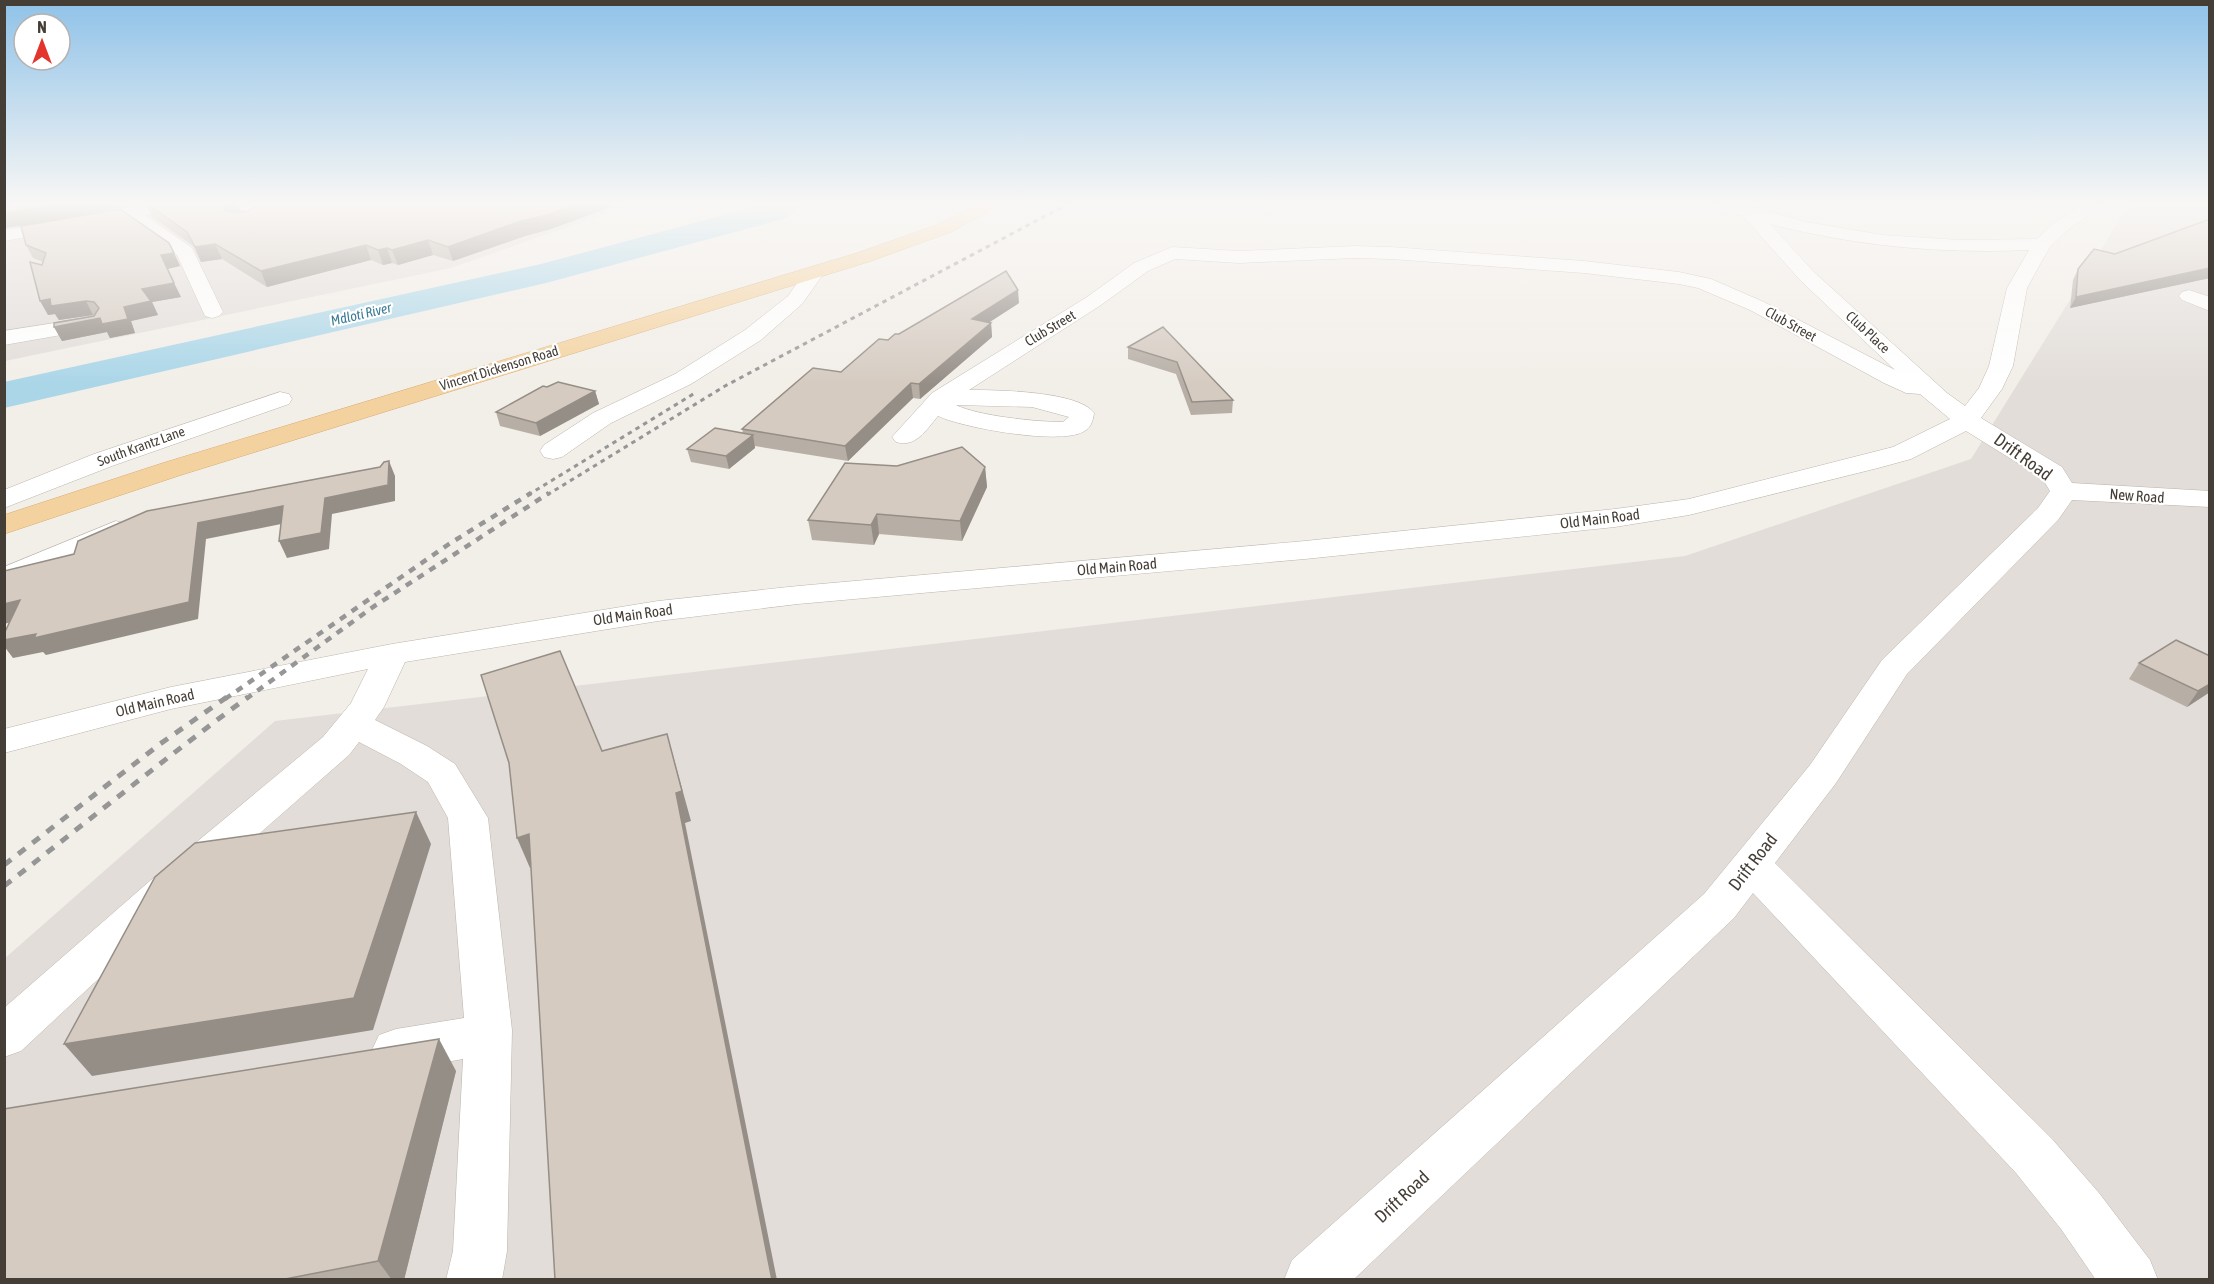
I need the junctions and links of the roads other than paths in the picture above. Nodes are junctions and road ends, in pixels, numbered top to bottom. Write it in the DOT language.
graph roads {
  1 [pos="191,265"];
  2 [pos="839,265"];
  3 [pos="1145,265"];
  4 [pos="1552,265"];
  5 [pos="1797,265"];
  6 [pos="2030,265"];
  7 [pos="814,273"];
  8 [pos="2189,296"];
  9 [pos="2210,305"];
  10 [pos="212,312"];
  11 [pos="93,323"];
  12 [pos="4,338"];
  13 [pos="280,399"];
  14 [pos="1952,409"];
  15 [pos="905,436"];
  16 [pos="553,451"];
  17 [pos="2064,491"];
  18 [pos="2210,499"];
  19 [pos="4,500"];
  20 [pos="138,522"];
  21 [pos="4,525"];
  22 [pos="4,577"];
  23 [pos="392,654"];
  24 [pos="354,724"];
  25 [pos="4,741"];
  26 [pos="1751,866"];
  27 [pos="488,1030"];
  28 [pos="4,1037"];
  29 [pos="358,1057"];
  30 [pos="474,1280"];
  31 [pos="1312,1280"];
  32 [pos="2130,1280"];
  1 -- 10 [label="street"];
  2 -- 7 [label="main road, Vincent Dickenson Road"];
  3 -- 15 [label="street, Club Street"];
  4 -- 14 [label="street, Club Street"];
  5 -- 14 [label="street, Club Place"];
  6 -- 14 [label="street, Old Main Road"];
  7 -- 16 [label="street"];
  7 -- 21 [label="main road, Vincent Dickenson Road"];
  8 -- 9 [label="street"];
  11 -- 12 [label="street"];
  13 -- 19 [label="street, South Krantz Lane"];
  14 -- 17 [label="street, Drift Road"];
  14 -- 23 [label="street, Old Main Road"];
  17 -- 18 [label="street, New Road"];
  17 -- 26 [label="street, Drift Road"];
  20 -- 22 [label="street"];
  23 -- 24 [label="street"];
  23 -- 25 [label="street, Old Main Road"];
  24 -- 27 [label="street"];
  24 -- 28 [label="street"];
  26 -- 31 [label="street, Drift Road"];
  26 -- 32 [label="street"];
  27 -- 29 [label="street"];
  27 -- 30 [label="street"];
}
